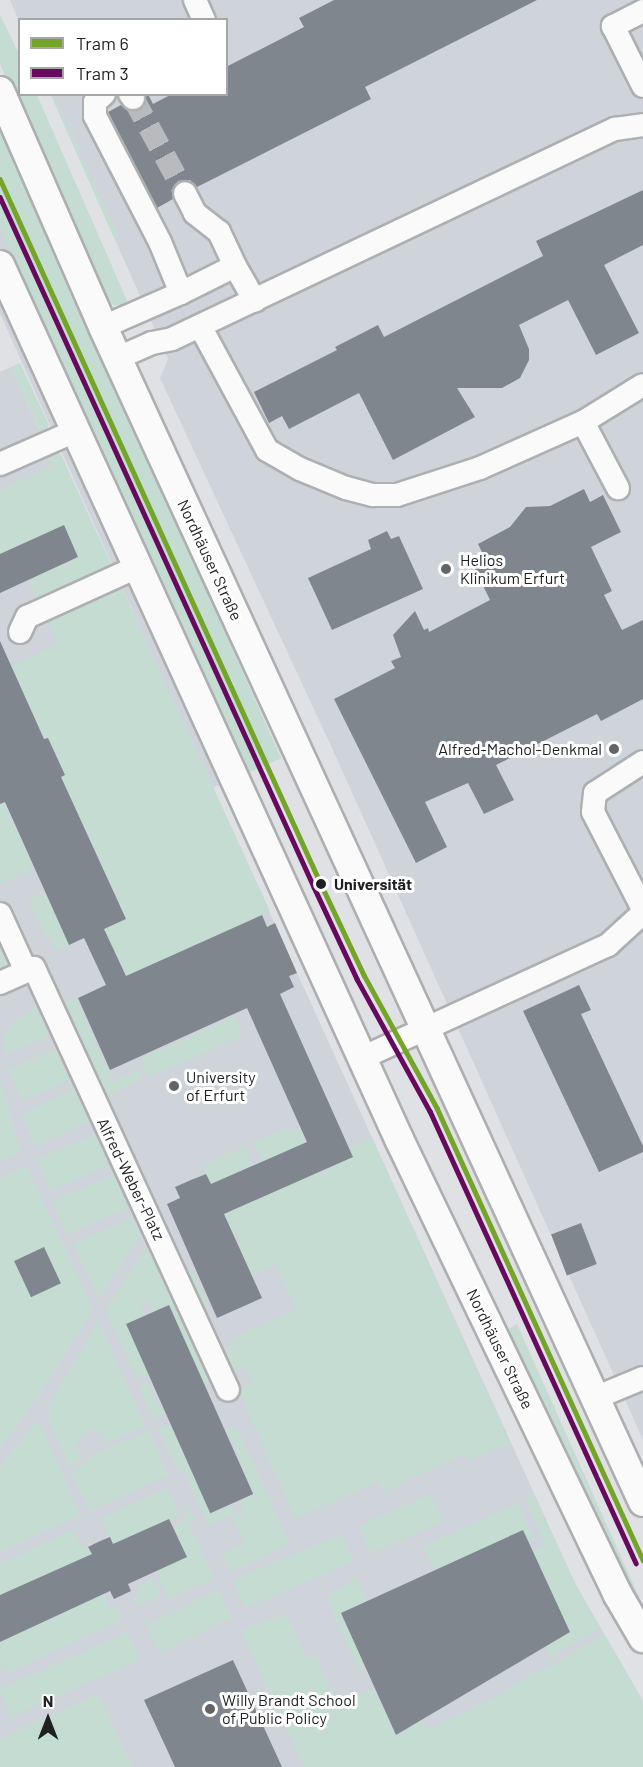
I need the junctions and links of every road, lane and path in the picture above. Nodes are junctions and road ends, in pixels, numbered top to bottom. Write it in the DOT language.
graph roads {
  1 [pos="195,0"];
  2 [pos="643,11"];
  3 [pos="203,18"];
  4 [pos="643,86"];
  5 [pos="0,90"];
  6 [pos="102,96"];
  7 [pos="643,125"];
  8 [pos="185,193"];
  9 [pos="0,265"];
  10 [pos="235,266"];
  11 [pos="182,293"];
  12 [pos="255,301"];
  13 [pos="200,326"];
  14 [pos="103,327"];
  15 [pos="118,358"];
  16 [pos="643,385"];
  17 [pos="583,422"];
  18 [pos="75,431"];
  19 [pos="0,464"];
  20 [pos="618,488"];
  21 [pos="137,567"];
  22 [pos="20,632"];
  23 [pos="643,762"];
  24 [pos="643,911"];
  25 [pos="0,914"];
  26 [pos="30,970"];
  27 [pos="0,983"];
  28 [pos="435,1024"];
  29 [pos="362,1058"];
  30 [pos="643,1378"];
  31 [pos="228,1390"];
  32 [pos="595,1398"];
  33 [pos="643,1502"];
  34 [pos="643,1638"];
  1 -- 3 [label="street"];
  2 -- 4 [label="street"];
  5 -- 14 [label="main road, Nordhäuser Straße"];
  6 -- 11 [label="street"];
  7 -- 12 [label="street"];
  8 -- 10 [label="street"];
  9 -- 18 [label="main road, Nordhäuser Straße"];
  10 -- 11 [label="street"];
  10 -- 12 [label="street"];
  11 -- 14 [label="street"];
  12 -- 13 [label="street"];
  13 -- 15 [label="street"];
  13 -- 17 [label="street"];
  14 -- 15 [label="main road, Nordhäuser Straße"];
  15 -- 28 [label="main road, Nordhäuser Straße"];
  16 -- 17 [label="street"];
  17 -- 20 [label="street"];
  18 -- 19 [label="street"];
  18 -- 21 [label="main road, Nordhäuser Straße"];
  21 -- 22 [label="street"];
  21 -- 29 [label="main road, Nordhäuser Straße"];
  23 -- 24 [label="street"];
  24 -- 28 [label="street"];
  25 -- 26 [label="street, Alfred-Weber-Platz"];
  26 -- 27 [label="street"];
  26 -- 31 [label="street, Alfred-Weber-Platz"];
  28 -- 29 [label="street"];
  28 -- 32 [label="main road, Nordhäuser Straße"];
  29 -- 34 [label="main road, Nordhäuser Straße"];
  30 -- 32 [label="street"];
  32 -- 33 [label="main road, Nordhäuser Straße"];
}
